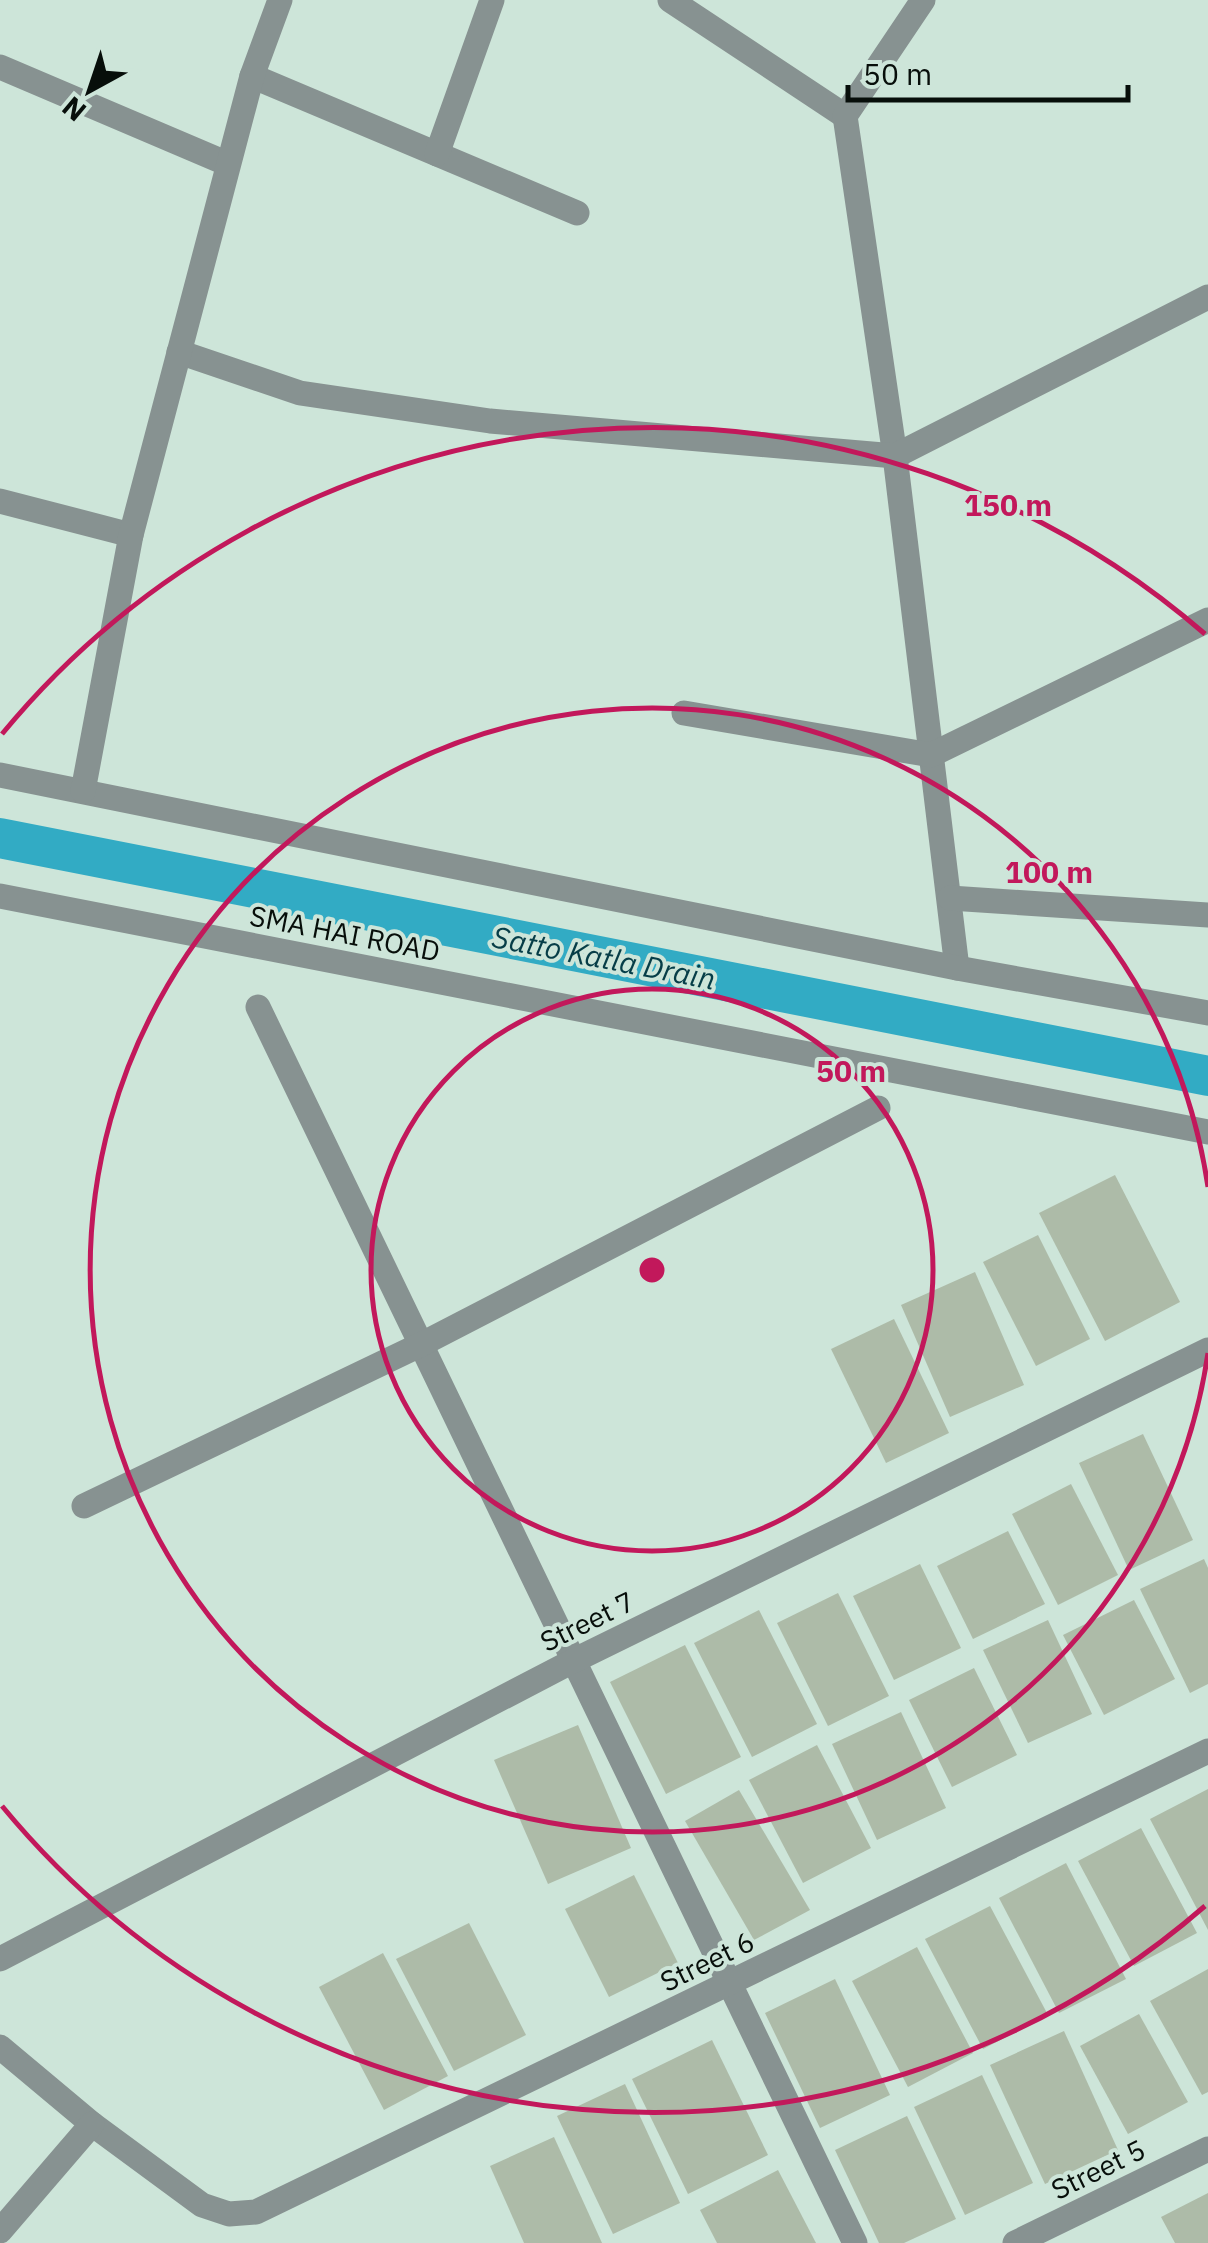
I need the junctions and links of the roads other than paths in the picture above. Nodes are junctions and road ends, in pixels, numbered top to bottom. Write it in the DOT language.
graph roads {
  1 [pos="280,0"];
  2 [pos="492,0"];
  3 [pos="670,0"];
  4 [pos="923,0"];
  5 [pos="0,66"];
  6 [pos="252,76"];
  7 [pos="845,116"];
  8 [pos="437,154"];
  9 [pos="228,164"];
  10 [pos="577,212"];
  11 [pos="1208,296"];
  12 [pos="179,352"];
  13 [pos="895,456"];
  14 [pos="0,501"];
  15 [pos="131,535"];
  16 [pos="1208,620"];
  17 [pos="684,713"];
  18 [pos="931,755"];
  19 [pos="0,775"];
  20 [pos="83,791"];
  21 [pos="0,896"];
  22 [pos="950,898"];
  23 [pos="1208,915"];
  24 [pos="957,968"];
  25 [pos="258,1007"];
  26 [pos="1208,1012"];
  27 [pos="878,1108"];
  28 [pos="1208,1132"];
  29 [pos="422,1344"];
  30 [pos="1208,1350"];
  31 [pos="84,1506"];
  32 [pos="572,1660"];
  33 [pos="1208,1751"];
  34 [pos="0,1959"];
  35 [pos="732,1982"];
  36 [pos="0,2047"];
  37 [pos="92,2124"];
  38 [pos="1208,2149"];
  39 [pos="0,2232"];
  40 [pos="854,2243"];
  41 [pos="1014,2243"];
  1 -- 6 [label="street"];
  2 -- 8 [label="street"];
  3 -- 7 [label="street"];
  4 -- 7 [label="street"];
  5 -- 9 [label="street"];
  6 -- 8 [label="street"];
  6 -- 9 [label="street"];
  7 -- 13 [label="street"];
  8 -- 10 [label="street"];
  9 -- 12 [label="street"];
  11 -- 13 [label="street"];
  12 -- 13 [label="street"];
  12 -- 15 [label="street"];
  13 -- 18 [label="street"];
  14 -- 15 [label="street"];
  15 -- 20 [label="street"];
  16 -- 18 [label="street"];
  17 -- 18 [label="street"];
  18 -- 22 [label="street"];
  19 -- 20 [label="street"];
  20 -- 24 [label="street"];
  21 -- 28 [label="street, SMA HAI ROAD"];
  22 -- 23 [label="street"];
  22 -- 24 [label="street"];
  24 -- 26 [label="street"];
  25 -- 29 [label="street"];
  27 -- 29 [label="street"];
  29 -- 31 [label="street"];
  29 -- 32 [label="street"];
  30 -- 32 [label="street, Street 7"];
  32 -- 34 [label="street, Street 7"];
  32 -- 35 [label="street"];
  33 -- 35 [label="street, Street 6"];
  35 -- 37 [label="street, Street 6"];
  35 -- 40 [label="street"];
  36 -- 37 [label="street"];
  37 -- 39 [label="street"];
  38 -- 41 [label="street, Street 5"];
}
